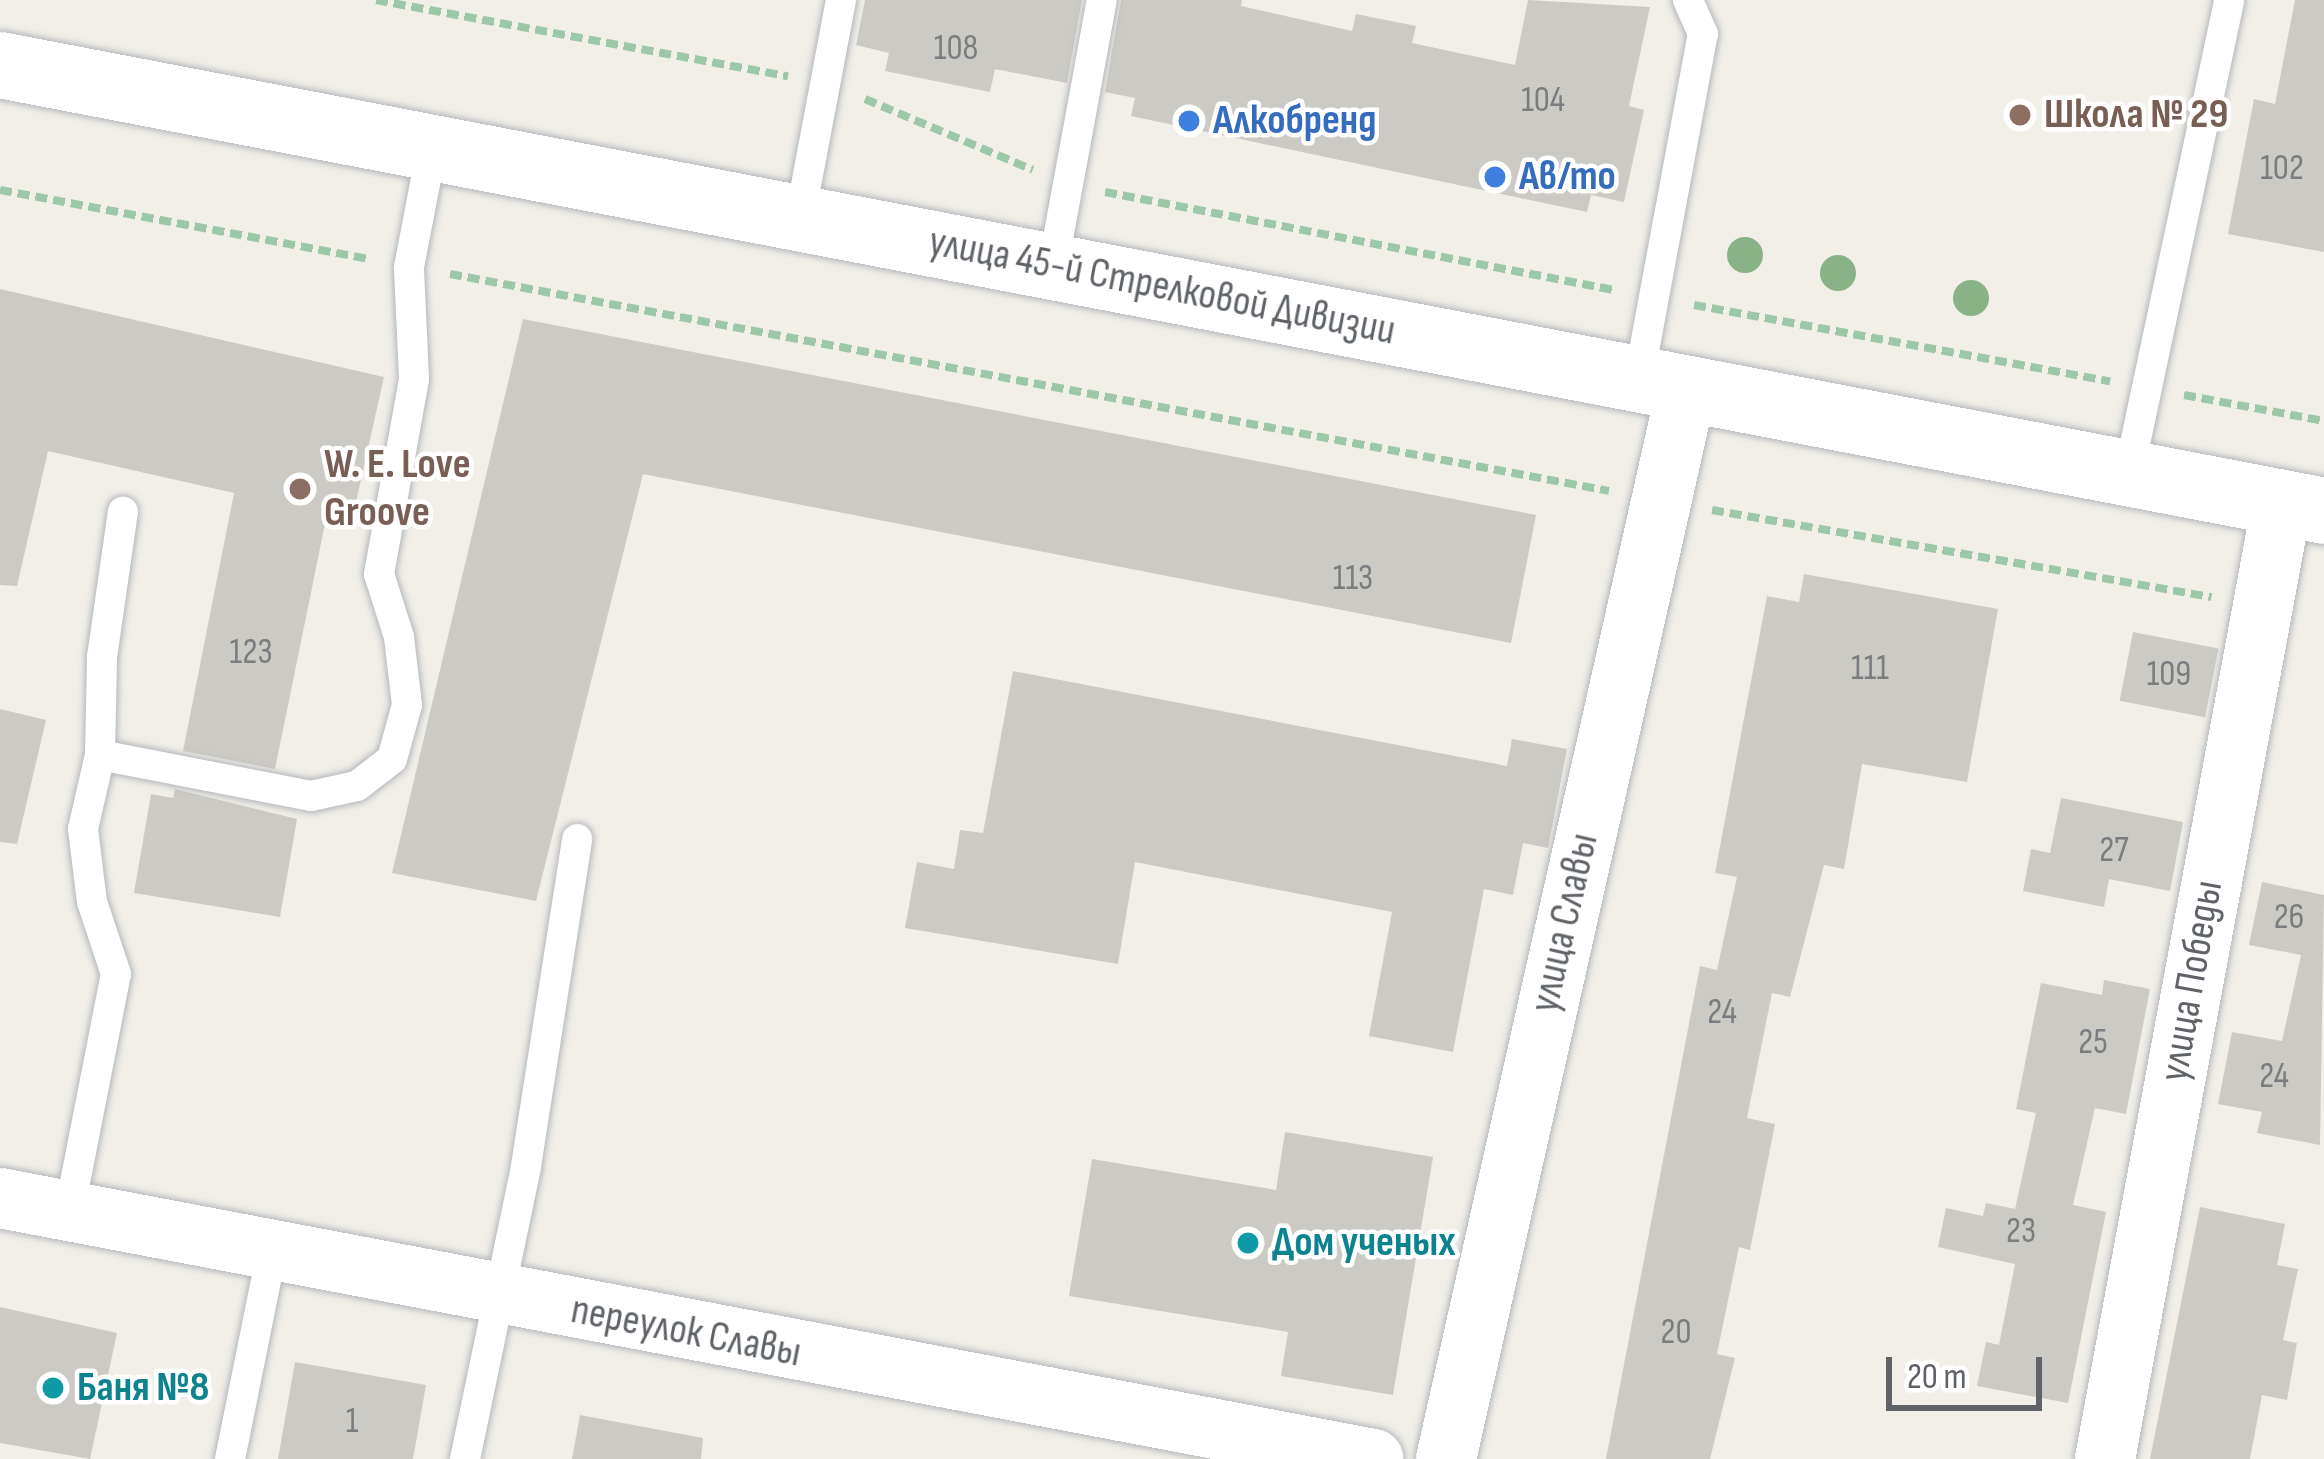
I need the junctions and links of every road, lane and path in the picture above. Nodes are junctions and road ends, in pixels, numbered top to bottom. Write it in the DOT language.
graph roads {
  1 [pos="376,0"];
  2 [pos="841,0"];
  3 [pos="1102,0"];
  4 [pos="1688,0"];
  5 [pos="2229,0"];
  6 [pos="0,65"];
  7 [pos="824,82"];
  8 [pos="432,147"];
  9 [pos="1068,185"];
  10 [pos="0,190"];
  11 [pos="800,217"];
  12 [pos="1053,266"];
  13 [pos="409,267"];
  14 [pos="1654,297"];
  15 [pos="1663,382"];
  16 [pos="2144,387"];
  17 [pos="2324,421"];
  18 [pos="2129,472"];
  19 [pos="1665,502"];
  20 [pos="2303,507"];
  21 [pos="123,512"];
  22 [pos="2260,606"];
  23 [pos="100,755"];
  24 [pos="578,839"];
  25 [pos="0,1198"];
  26 [pos="70,1213"];
  27 [pos="271,1255"];
  28 [pos="497,1297"];
  29 [pos="230,1459"];
  30 [pos="465,1459"];
  31 [pos="1373,1459"];
  32 [pos="1446,1459"];
  33 [pos="2105,1459"];
  1 -- 7 [label="path"];
  2 -- 7 [label="lane"];
  3 -- 9 [label="lane"];
  4 -- 14 [label="lane"];
  5 -- 16 [label="lane"];
  6 -- 8 [label="main road, улица 45-й Стрелковой Дивизии"];
  7 -- 9 [label="path"];
  7 -- 11 [label="lane"];
  8 -- 11 [label="main road, улица 45-й Стрелковой Дивизии"];
  8 -- 13 [label="lane"];
  9 -- 12 [label="lane"];
  9 -- 14 [label="path"];
  10 -- 13 [label="path"];
  11 -- 12 [label="main road, улица 45-й Стрелковой Дивизии"];
  12 -- 15 [label="main road, улица 45-й Стрелковой Дивизии"];
  13 -- 19 [label="path"];
  13 -- 23 [label="lane"];
  14 -- 15 [label="lane"];
  14 -- 16 [label="path"];
  15 -- 18 [label="main road, улица 45-й Стрелковой Дивизии"];
  15 -- 19 [label="street, улица Славы"];
  16 -- 17 [label="path"];
  16 -- 18 [label="lane"];
  18 -- 20 [label="main road, улица 45-й Стрелковой Дивизии"];
  19 -- 22 [label="path"];
  19 -- 32 [label="street, улица Славы"];
  20 -- 22 [label="street, улица Победы"];
  21 -- 23 [label="lane"];
  22 -- 33 [label="street, улица Победы"];
  23 -- 26 [label="lane"];
  24 -- 28 [label="lane"];
  25 -- 26 [label="street, переулок Славы"];
  26 -- 27 [label="street, переулок Славы"];
  27 -- 28 [label="street, переулок Славы"];
  27 -- 29 [label="lane"];
  28 -- 30 [label="lane"];
  28 -- 31 [label="street, переулок Славы"];
}
